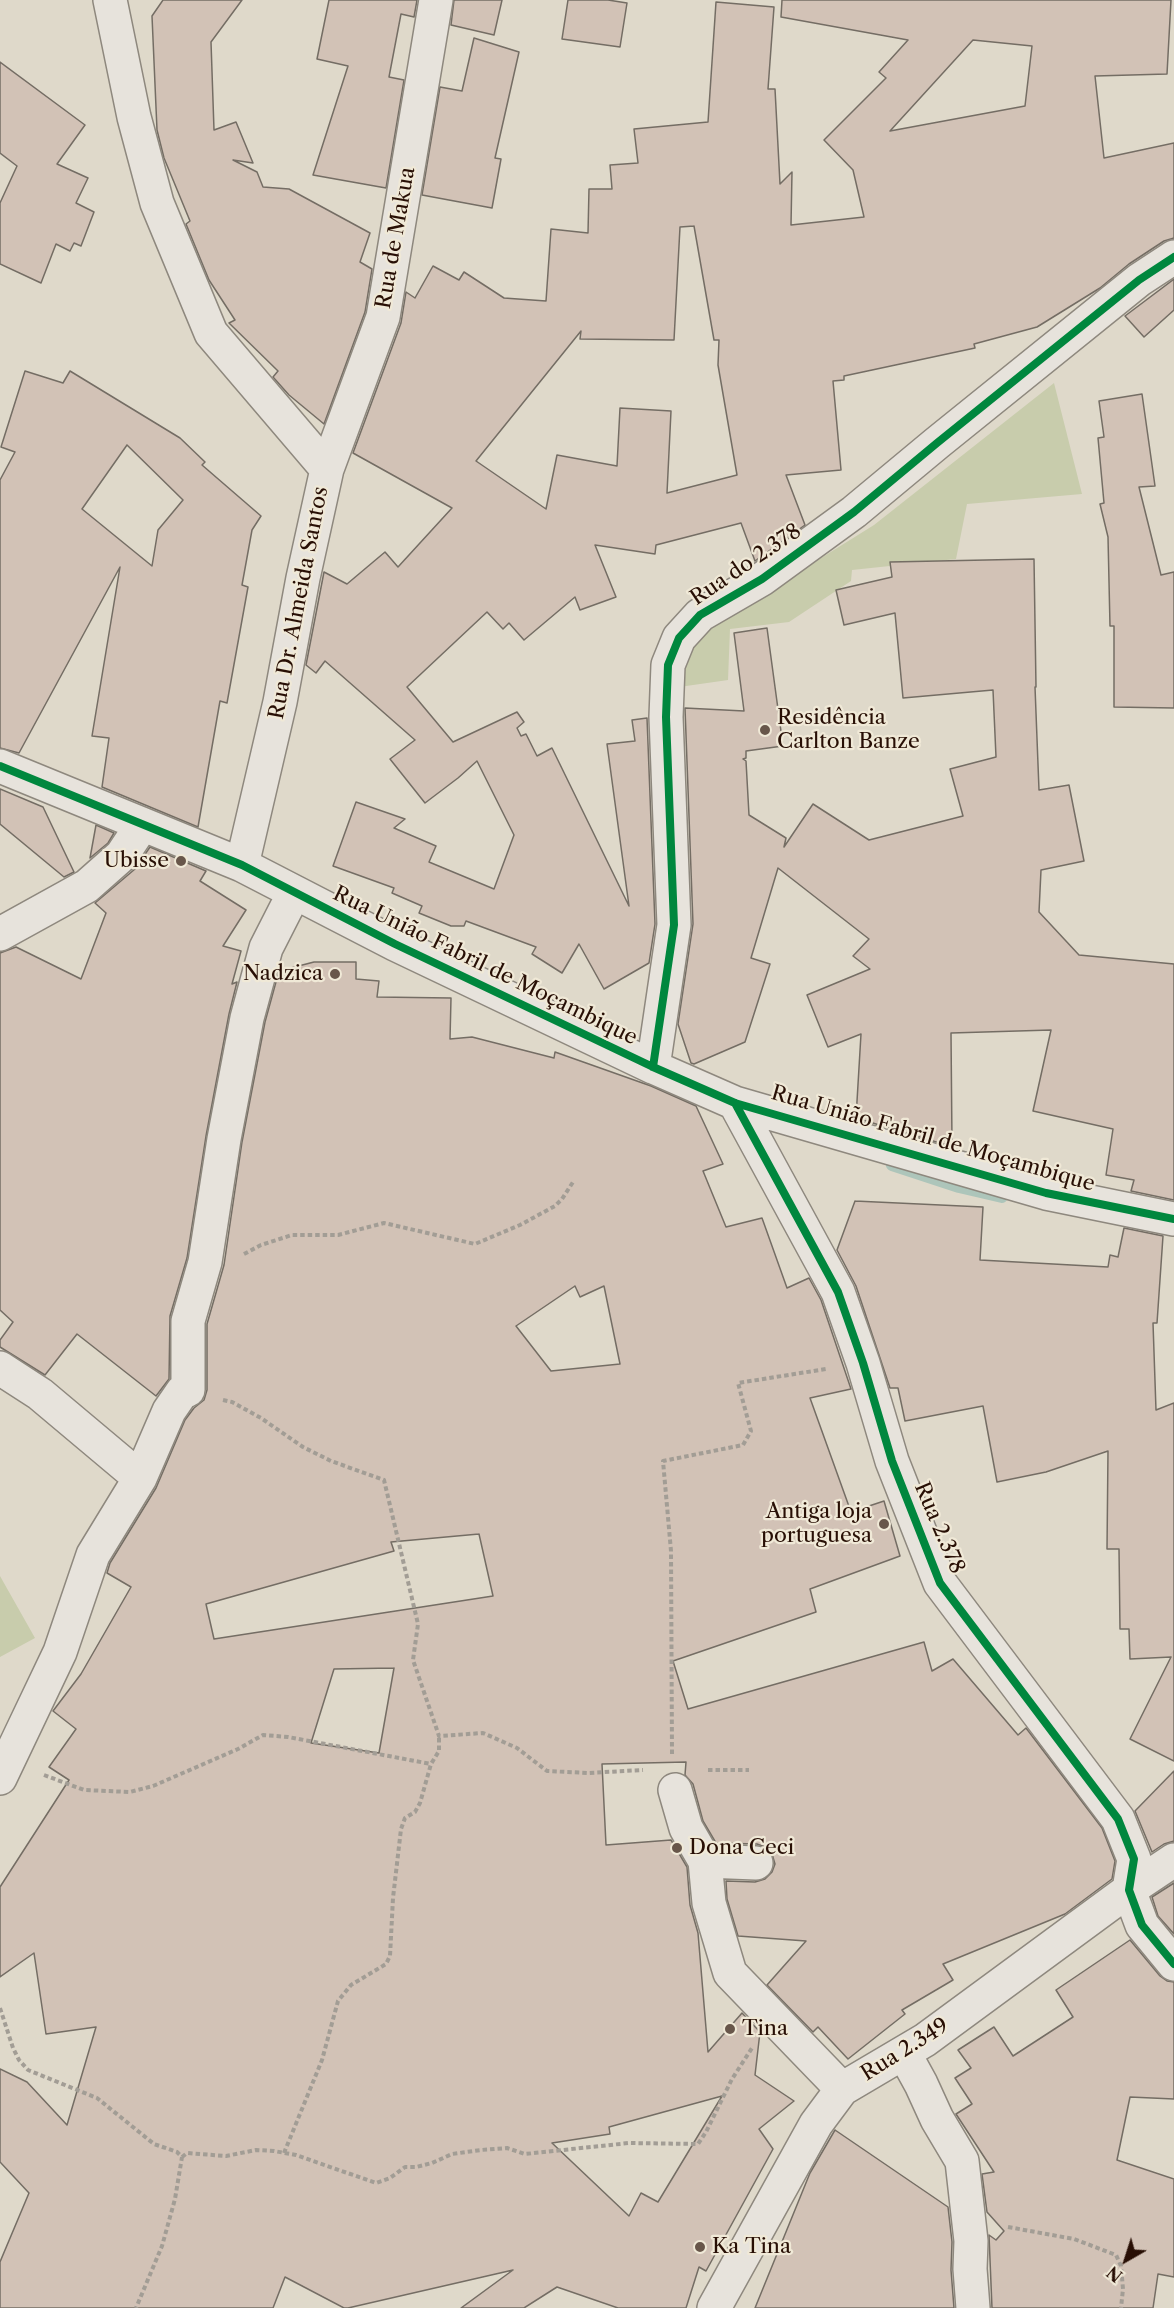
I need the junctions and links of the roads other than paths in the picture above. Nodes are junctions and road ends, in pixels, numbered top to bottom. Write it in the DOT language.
graph roads {
  1 [pos="110,0"];
  2 [pos="436,0"];
  3 [pos="1174,257"];
  4 [pos="327,469"];
  5 [pos="0,766"];
  6 [pos="142,825"];
  7 [pos="242,865"];
  8 [pos="294,893"];
  9 [pos="0,934"];
  10 [pos="653,1067"];
  11 [pos="735,1103"];
  12 [pos="1174,1219"];
  13 [pos="0,1368"];
  14 [pos="140,1478"];
  15 [pos="3,1772"];
  16 [pos="673,1779"];
  17 [pos="1174,1860"];
  18 [pos="705,1861"];
  19 [pos="756,1863"];
  20 [pos="1129,1890"];
  21 [pos="1174,1964"];
  22 [pos="904,2053"];
  23 [pos="842,2089"];
  24 [pos="714,2308"];
  25 [pos="973,2308"];
  1 -- 4 [label="street, Rua Dr. Almeida Santos"];
  2 -- 4 [label="street, Rua de Makua"];
  3 -- 10 [label="street, Rua do 2.378"];
  4 -- 7 [label="street, Rua Dr. Almeida Santos"];
  5 -- 6 [label="street, Rua União Fabril de Moçambique"];
  6 -- 7 [label="street, Rua União Fabril de Moçambique"];
  6 -- 9 [label="street"];
  7 -- 8 [label="street, Rua União Fabril de Moçambique"];
  8 -- 10 [label="street, Rua União Fabril de Moçambique"];
  8 -- 14 [label="street"];
  10 -- 11 [label="street, Rua União Fabril de Moçambique"];
  11 -- 12 [label="street, Rua União Fabril de Moçambique"];
  11 -- 20 [label="street, Rua 2.378"];
  13 -- 14 [label="street"];
  14 -- 15 [label="street"];
  16 -- 18 [label="street"];
  17 -- 20 [label="street, Rua 2.349"];
  18 -- 19 [label="street"];
  18 -- 23 [label="street"];
  20 -- 21 [label="street, Rua 2.378"];
  20 -- 22 [label="street, Rua 2.349"];
  22 -- 23 [label="street, Rua 2.349"];
  22 -- 25 [label="street"];
  23 -- 24 [label="street, Rua 2.349"];
}
